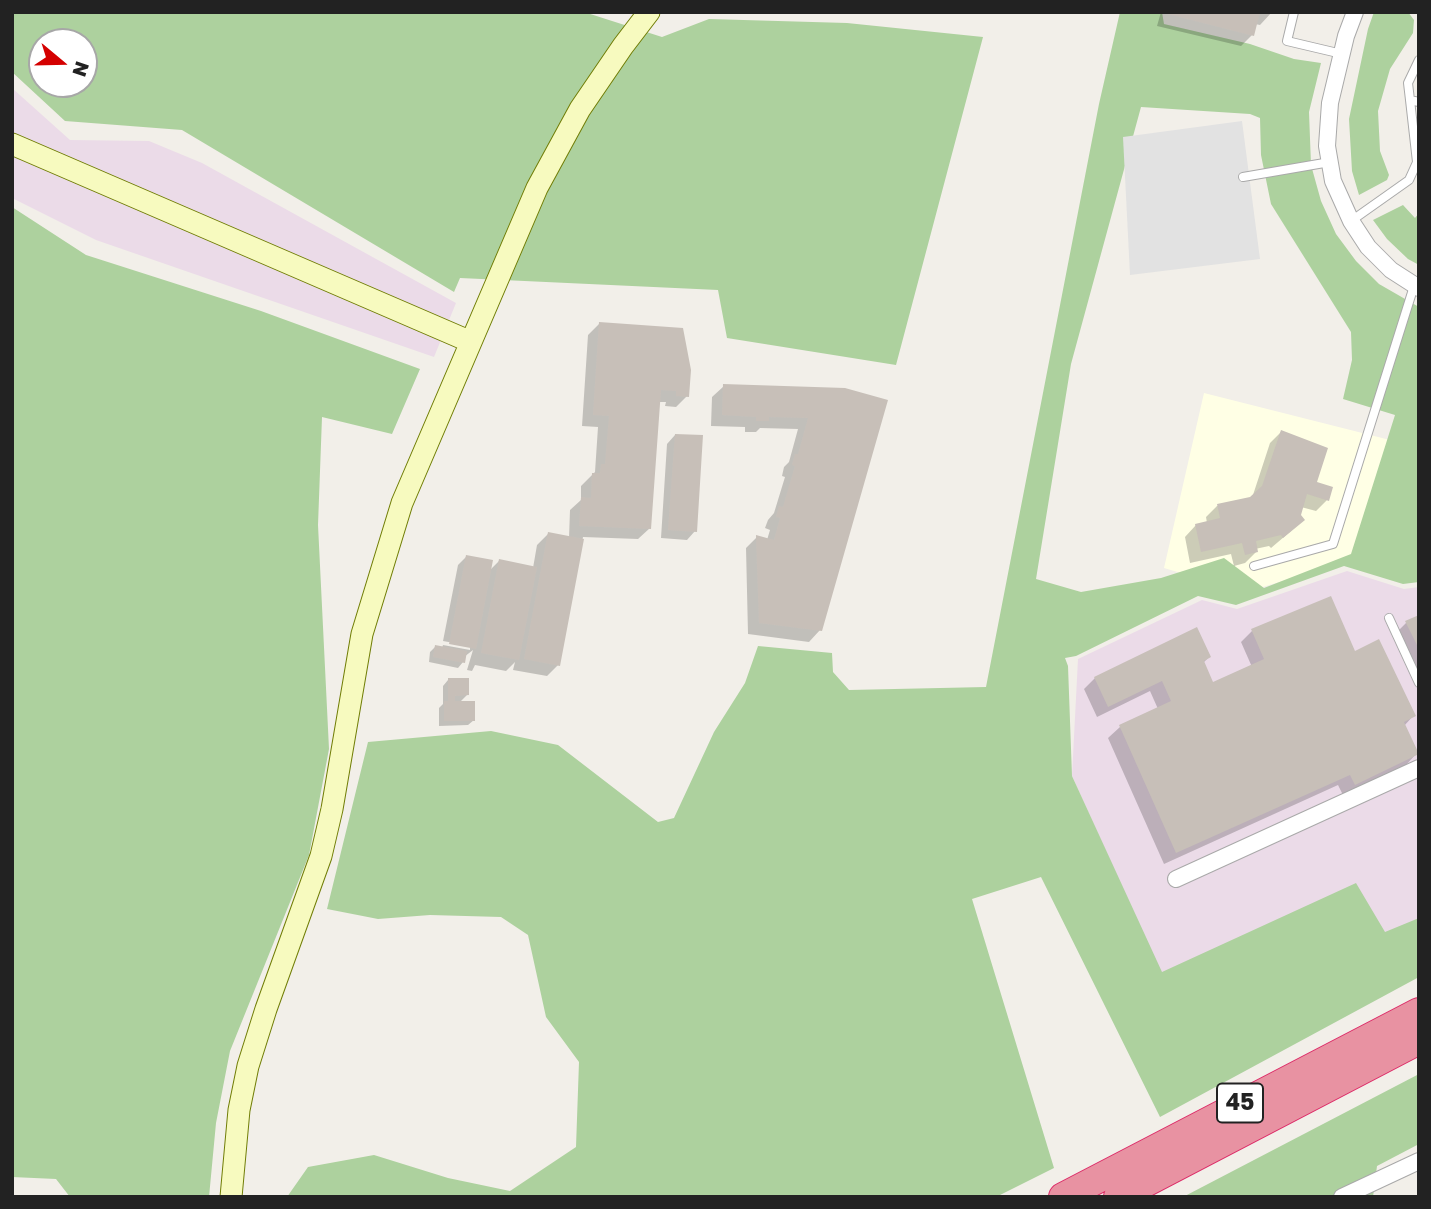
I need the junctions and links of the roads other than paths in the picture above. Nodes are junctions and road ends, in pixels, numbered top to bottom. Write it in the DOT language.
graph roads {
  1 [pos="649,12"];
  2 [pos="1294,12"];
  3 [pos="1355,12"];
  4 [pos="1342,54"];
  5 [pos="1419,60"];
  6 [pos="1414,101"];
  7 [pos="12,144"];
  8 [pos="1418,160"];
  9 [pos="1330,162"];
  10 [pos="1243,177"];
  11 [pos="1351,221"];
  12 [pos="1416,287"];
  13 [pos="471,342"];
  14 [pos="1254,566"];
  15 [pos="1389,618"];
  16 [pos="1419,684"];
  17 [pos="1419,768"];
  18 [pos="1176,879"];
  19 [pos="1419,1012"];
  20 [pos="1419,1040"];
  21 [pos="1419,1161"];
  22 [pos="231,1197"];
  23 [pos="1063,1197"];
  24 [pos="1118,1197"];
  25 [pos="1342,1197"];
  1 -- 13 [label="street"];
  2 -- 4 [label="lane"];
  3 -- 4 [label="street"];
  4 -- 9 [label="street"];
  5 -- 6 [label="lane"];
  6 -- 8 [label="lane"];
  7 -- 13 [label="street"];
  8 -- 11 [label="lane"];
  9 -- 10 [label="lane"];
  9 -- 11 [label="street"];
  11 -- 12 [label="street"];
  12 -- 14 [label="lane"];
  13 -- 22 [label="street"];
  15 -- 16 [label="lane"];
  17 -- 18 [label="street"];
  19 -- 23 [label="highway, 45"];
  20 -- 24 [label="highway, 45"];
  21 -- 25 [label="street"];
}
